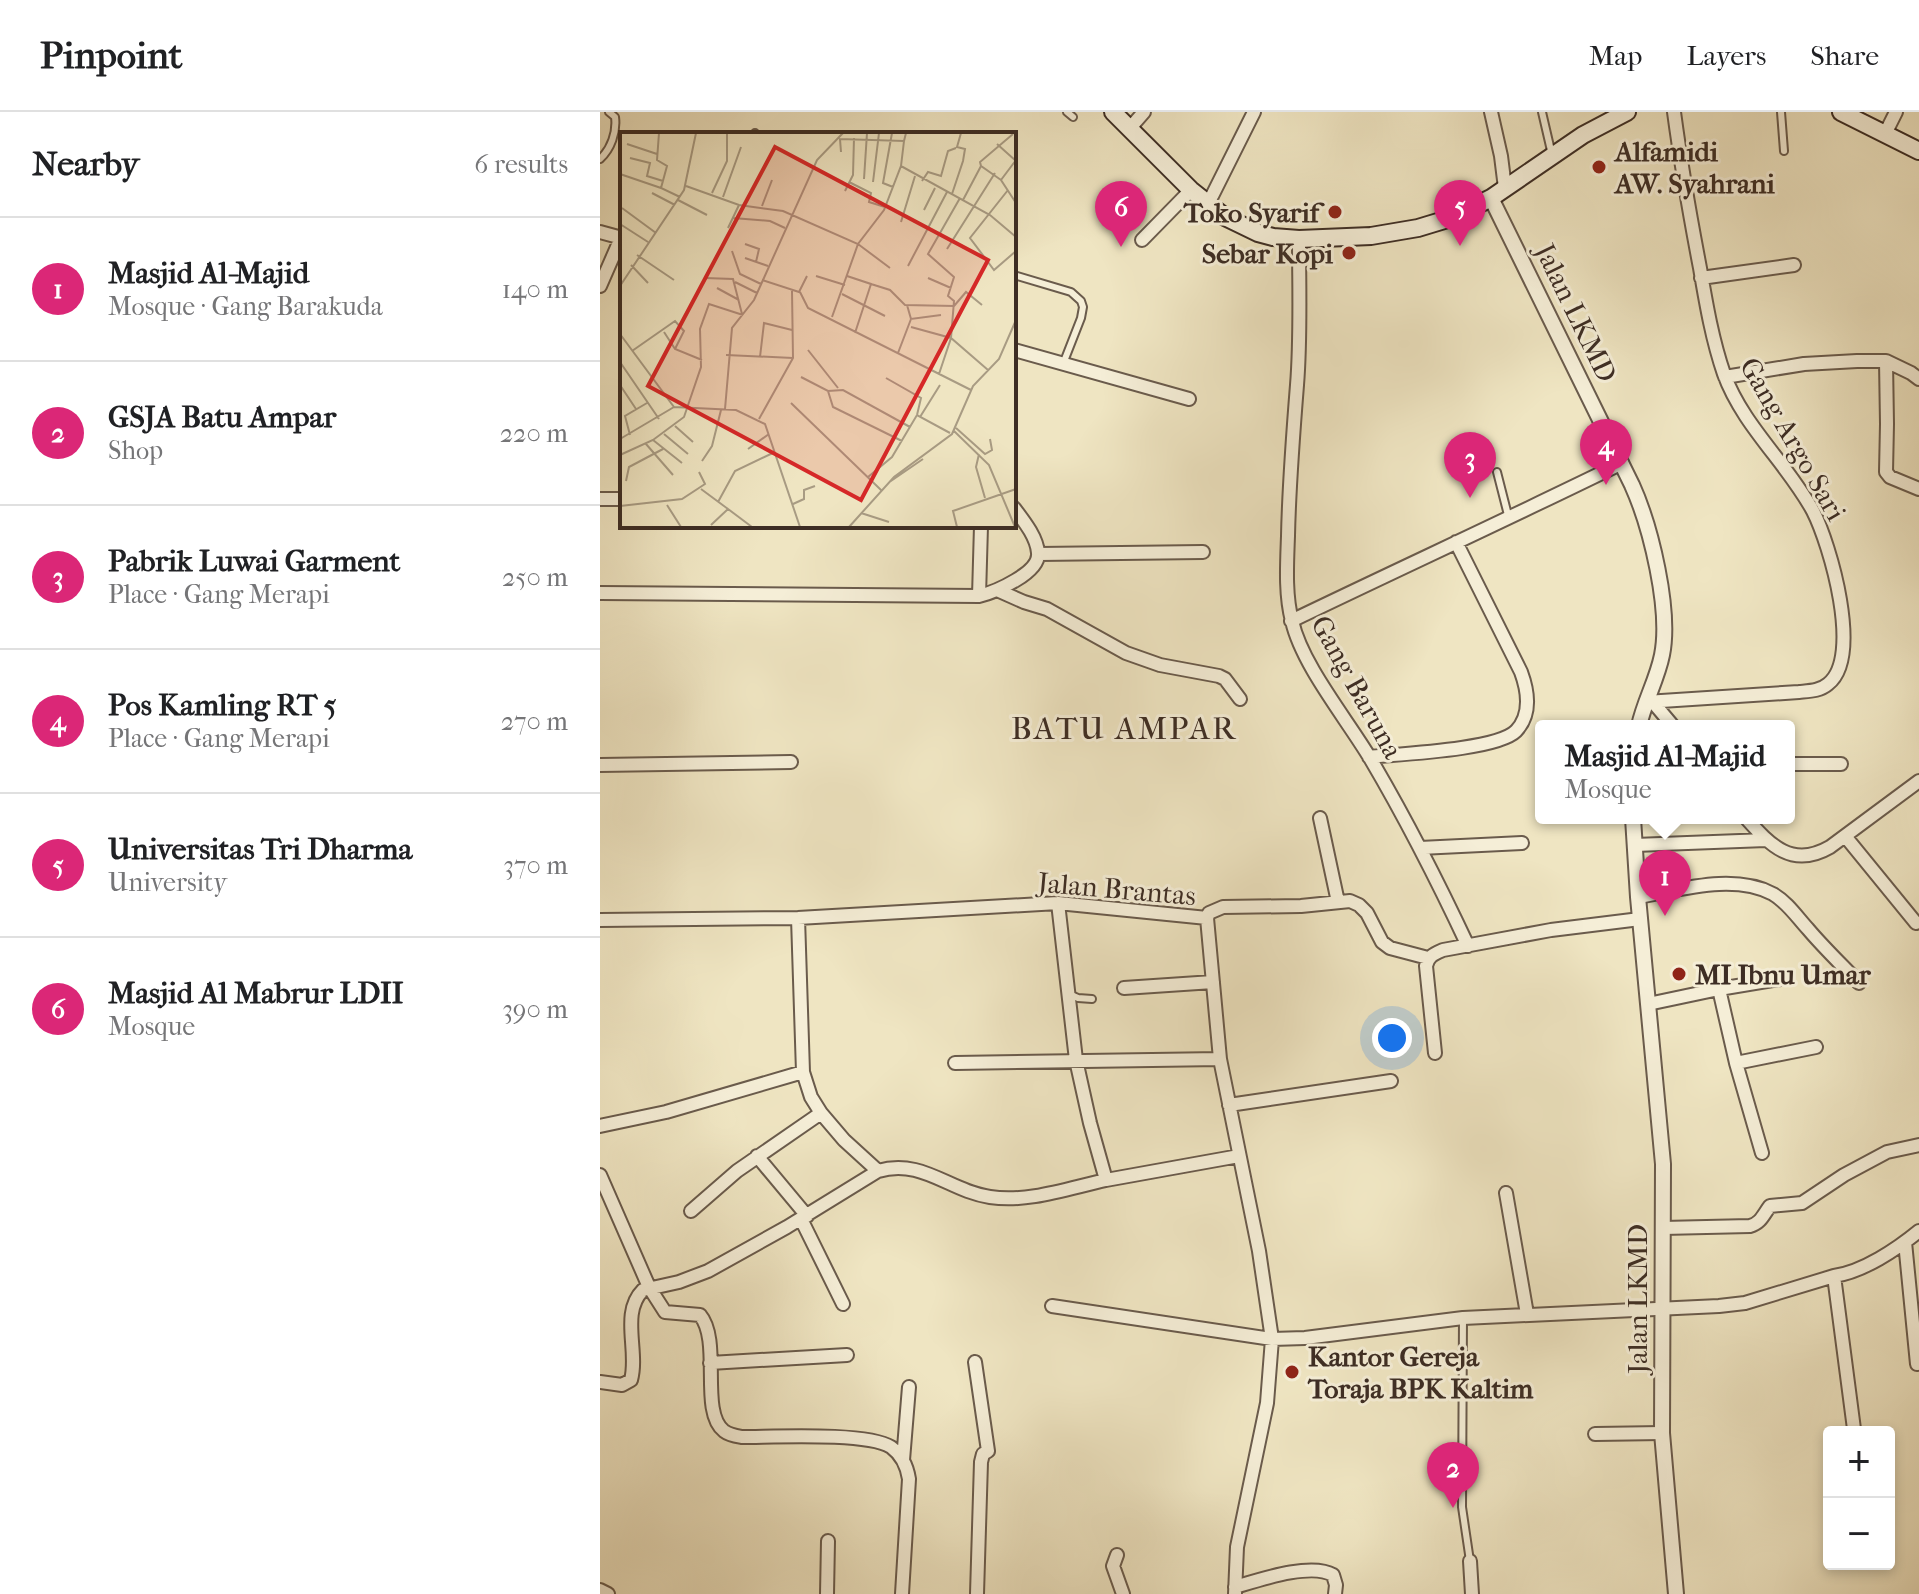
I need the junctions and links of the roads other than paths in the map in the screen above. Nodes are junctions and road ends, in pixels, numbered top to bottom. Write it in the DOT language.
graph roads {
  1 [pos="609,112"];
  2 [pos="1113,112"];
  3 [pos="1144,112"];
  4 [pos="1254,112"];
  5 [pos="1491,112"];
  6 [pos="1542,112"];
  7 [pos="1627,112"];
  8 [pos="1674,112"];
  9 [pos="1781,112"];
  10 [pos="1841,112"];
  11 [pos="1896,112"];
  12 [pos="1130,128"];
  13 [pos="1885,134"];
  14 [pos="1784,151"];
  15 [pos="1919,151"];
  16 [pos="1552,155"];
  17 [pos="600,159"];
  18 [pos="1191,190"];
  19 [pos="1498,193"];
  20 [pos="1208,204"];
  21 [pos="600,232"];
  22 [pos="620,237"];
  23 [pos="1299,239"];
  24 [pos="1142,240"];
  25 [pos="620,242"];
  26 [pos="1794,265"];
  27 [pos="1016,276"];
  28 [pos="1701,278"];
  29 [pos="600,286"];
  30 [pos="1016,351"];
  31 [pos="1886,361"];
  32 [pos="1063,364"];
  33 [pos="1725,377"];
  34 [pos="1919,379"];
  35 [pos="1189,399"];
  36 [pos="1622,463"];
  37 [pos="1497,472"];
  38 [pos="1919,489"];
  39 [pos="1016,511"];
  40 [pos="1509,519"];
  41 [pos="981,528"];
  42 [pos="1456,542"];
  43 [pos="1203,552"];
  44 [pos="1039,554"];
  45 [pos="997,590"];
  46 [pos="600,593"];
  47 [pos="979,596"];
  48 [pos="1291,621"];
  49 [pos="1240,699"];
  50 [pos="1649,702"];
  51 [pos="1642,720"];
  52 [pos="1667,720"];
  53 [pos="1369,757"];
  54 [pos="791,762"];
  55 [pos="1795,764"];
  56 [pos="1841,764"];
  57 [pos="600,765"];
  58 [pos="1919,781"];
  59 [pos="1320,818"];
  60 [pos="1633,824"];
  61 [pos="1751,824"];
  62 [pos="1845,836"];
  63 [pos="1766,840"];
  64 [pos="1522,843"];
  65 [pos="1635,845"];
  66 [pos="1420,848"];
  67 [pos="1638,897"];
  68 [pos="1338,902"];
  69 [pos="1058,903"];
  70 [pos="798,918"];
  71 [pos="1207,918"];
  72 [pos="1640,919"];
  73 [pos="600,920"];
  74 [pos="1916,923"];
  75 [pos="1468,946"];
  76 [pos="1428,958"];
  77 [pos="1780,979"];
  78 [pos="1213,982"];
  79 [pos="1859,983"];
  80 [pos="1124,988"];
  81 [pos="1719,989"];
  82 [pos="1068,993"];
  83 [pos="1092,999"];
  84 [pos="1648,1004"];
  85 [pos="1816,1047"];
  86 [pos="1435,1053"];
  87 [pos="1220,1059"];
  88 [pos="1076,1060"];
  89 [pos="955,1063"];
  90 [pos="1736,1063"];
  91 [pos="803,1072"];
  92 [pos="1391,1081"];
  93 [pos="1229,1105"];
  94 [pos="821,1113"];
  95 [pos="600,1126"];
  96 [pos="1919,1145"];
  97 [pos="1762,1153"];
  98 [pos="757,1156"];
  99 [pos="1239,1156"];
  100 [pos="878,1171"];
  101 [pos="600,1175"];
  102 [pos="1106,1180"];
  103 [pos="1506,1193"];
  104 [pos="691,1211"];
  105 [pos="804,1217"];
  106 [pos="1663,1228"];
  107 [pos="1919,1231"];
  108 [pos="1905,1242"];
  109 [pos="1834,1276"];
  110 [pos="649,1287"];
  111 [pos="843,1304"];
  112 [pos="1052,1306"];
  113 [pos="1662,1309"];
  114 [pos="1527,1314"];
  115 [pos="1463,1318"];
  116 [pos="1272,1339"];
  117 [pos="847,1355"];
  118 [pos="975,1362"];
  119 [pos="710,1363"];
  120 [pos="1917,1364"];
  121 [pos="600,1382"];
  122 [pos="909,1387"];
  123 [pos="1854,1426"];
  124 [pos="1662,1433"];
  125 [pos="1595,1434"];
  126 [pos="903,1460"];
  127 [pos="828,1541"];
  128 [pos="1117,1555"];
  129 [pos="1470,1561"];
  130 [pos="600,1590"];
  131 [pos="1235,1590"];
  132 [pos="608,1594"];
  133 [pos="827,1594"];
  134 [pos="902,1594"];
  135 [pos="977,1594"];
  136 [pos="1123,1594"];
  137 [pos="1335,1594"];
  138 [pos="1472,1594"];
  139 [pos="1676,1594"];
  1 -- 17 [label="lane"];
  2 -- 12 [label="main road"];
  3 -- 12 [label="street"];
  4 -- 20 [label="street"];
  5 -- 19 [label="street"];
  6 -- 16 [label="lane"];
  7 -- 16 [label="main road"];
  8 -- 28 [label="street, Gang Argo Sari"];
  9 -- 14 [label="lane"];
  10 -- 13 [label="main road"];
  11 -- 13 [label="street"];
  12 -- 18 [label="main road"];
  13 -- 15 [label="main road"];
  16 -- 19 [label="main road"];
  18 -- 20 [label="main road"];
  18 -- 24 [label="street"];
  19 -- 23 [label="main road"];
  19 -- 36 [label="street, Jalan LKMD"];
  20 -- 23 [label="main road"];
  21 -- 22 [label="street"];
  23 -- 48 [label="street, Gang Baruna"];
  25 -- 29 [label="street"];
  26 -- 28 [label="street"];
  27 -- 32 [label="lane"];
  28 -- 33 [label="street, Gang Argo Sari"];
  30 -- 32 [label="street"];
  31 -- 33 [label="street"];
  31 -- 34 [label="street"];
  31 -- 38 [label="street"];
  32 -- 35 [label="street"];
  33 -- 50 [label="street, Gang Argo Sari"];
  36 -- 40 [label="street"];
  36 -- 50 [label="street, Jalan LKMD"];
  37 -- 40 [label="lane"];
  39 -- 44 [label="street"];
  40 -- 42 [label="street"];
  41 -- 47 [label="street"];
  42 -- 48 [label="street"];
  42 -- 53 [label="street"];
  43 -- 44 [label="street"];
  44 -- 45 [label="street"];
  45 -- 47 [label="street"];
  45 -- 49 [label="street"];
  46 -- 47 [label="street"];
  48 -- 53 [label="street, Gang Baruna"];
  50 -- 51 [label="street, Jalan LKMD"];
  50 -- 52 [label="street"];
  53 -- 66 [label="street, Gang Baruna"];
  54 -- 57 [label="street"];
  55 -- 56 [label="street"];
  58 -- 62 [label="street"];
  59 -- 68 [label="street"];
  60 -- 65 [label="street"];
  61 -- 63 [label="street"];
  62 -- 63 [label="street"];
  62 -- 74 [label="street"];
  63 -- 65 [label="street"];
  64 -- 66 [label="street"];
  65 -- 67 [label="street"];
  66 -- 75 [label="street, Gang Baruna"];
  67 -- 72 [label="street, Jalan LKMD"];
  67 -- 79 [label="street"];
  68 -- 71 [label="street"];
  68 -- 76 [label="street"];
  69 -- 70 [label="street, Jalan Brantas"];
  69 -- 71 [label="street, Jalan Brantas"];
  69 -- 82 [label="street"];
  70 -- 73 [label="street, Jalan Brantas"];
  70 -- 91 [label="street"];
  71 -- 78 [label="street, Jalan Brantas"];
  72 -- 75 [label="street"];
  72 -- 84 [label="street, Jalan LKMD"];
  75 -- 76 [label="street"];
  76 -- 86 [label="street"];
  77 -- 81 [label="street"];
  78 -- 80 [label="street"];
  78 -- 87 [label="street, Jalan Brantas"];
  81 -- 84 [label="street"];
  81 -- 90 [label="street"];
  82 -- 83 [label="lane"];
  82 -- 88 [label="street"];
  84 -- 106 [label="street, Jalan LKMD"];
  85 -- 90 [label="street"];
  87 -- 88 [label="street"];
  87 -- 93 [label="street, Jalan Brantas"];
  88 -- 89 [label="street"];
  88 -- 102 [label="street"];
  90 -- 97 [label="street"];
  91 -- 94 [label="street"];
  91 -- 95 [label="street"];
  92 -- 93 [label="street"];
  93 -- 99 [label="street, Jalan Brantas"];
  94 -- 98 [label="street"];
  94 -- 100 [label="street"];
  96 -- 106 [label="street"];
  98 -- 104 [label="street"];
  98 -- 105 [label="street"];
  99 -- 102 [label="street"];
  99 -- 116 [label="street, Jalan Brantas"];
  100 -- 102 [label="street"];
  100 -- 105 [label="street"];
  101 -- 110 [label="street"];
  103 -- 114 [label="street"];
  105 -- 110 [label="street"];
  105 -- 111 [label="street"];
  106 -- 113 [label="street, Jalan LKMD"];
  107 -- 108 [label="street"];
  108 -- 109 [label="street"];
  108 -- 120 [label="street"];
  109 -- 113 [label="street"];
  109 -- 123 [label="street"];
  110 -- 119 [label="street"];
  110 -- 121 [label="street"];
  112 -- 116 [label="street"];
  113 -- 114 [label="street"];
  113 -- 124 [label="street, Jalan LKMD"];
  114 -- 115 [label="street"];
  115 -- 116 [label="street"];
  115 -- 129 [label="lane"];
  116 -- 131 [label="street, Jalan Brantas"];
  117 -- 119 [label="street"];
  118 -- 135 [label="street"];
  119 -- 126 [label="street"];
  122 -- 126 [label="street"];
  124 -- 125 [label="street"];
  124 -- 139 [label="street, Jalan LKMD"];
  126 -- 134 [label="street"];
  127 -- 133 [label="street"];
  128 -- 136 [label="street"];
  129 -- 138 [label="street"];
  130 -- 132 [label="street"];
  131 -- 137 [label="street"];
}
